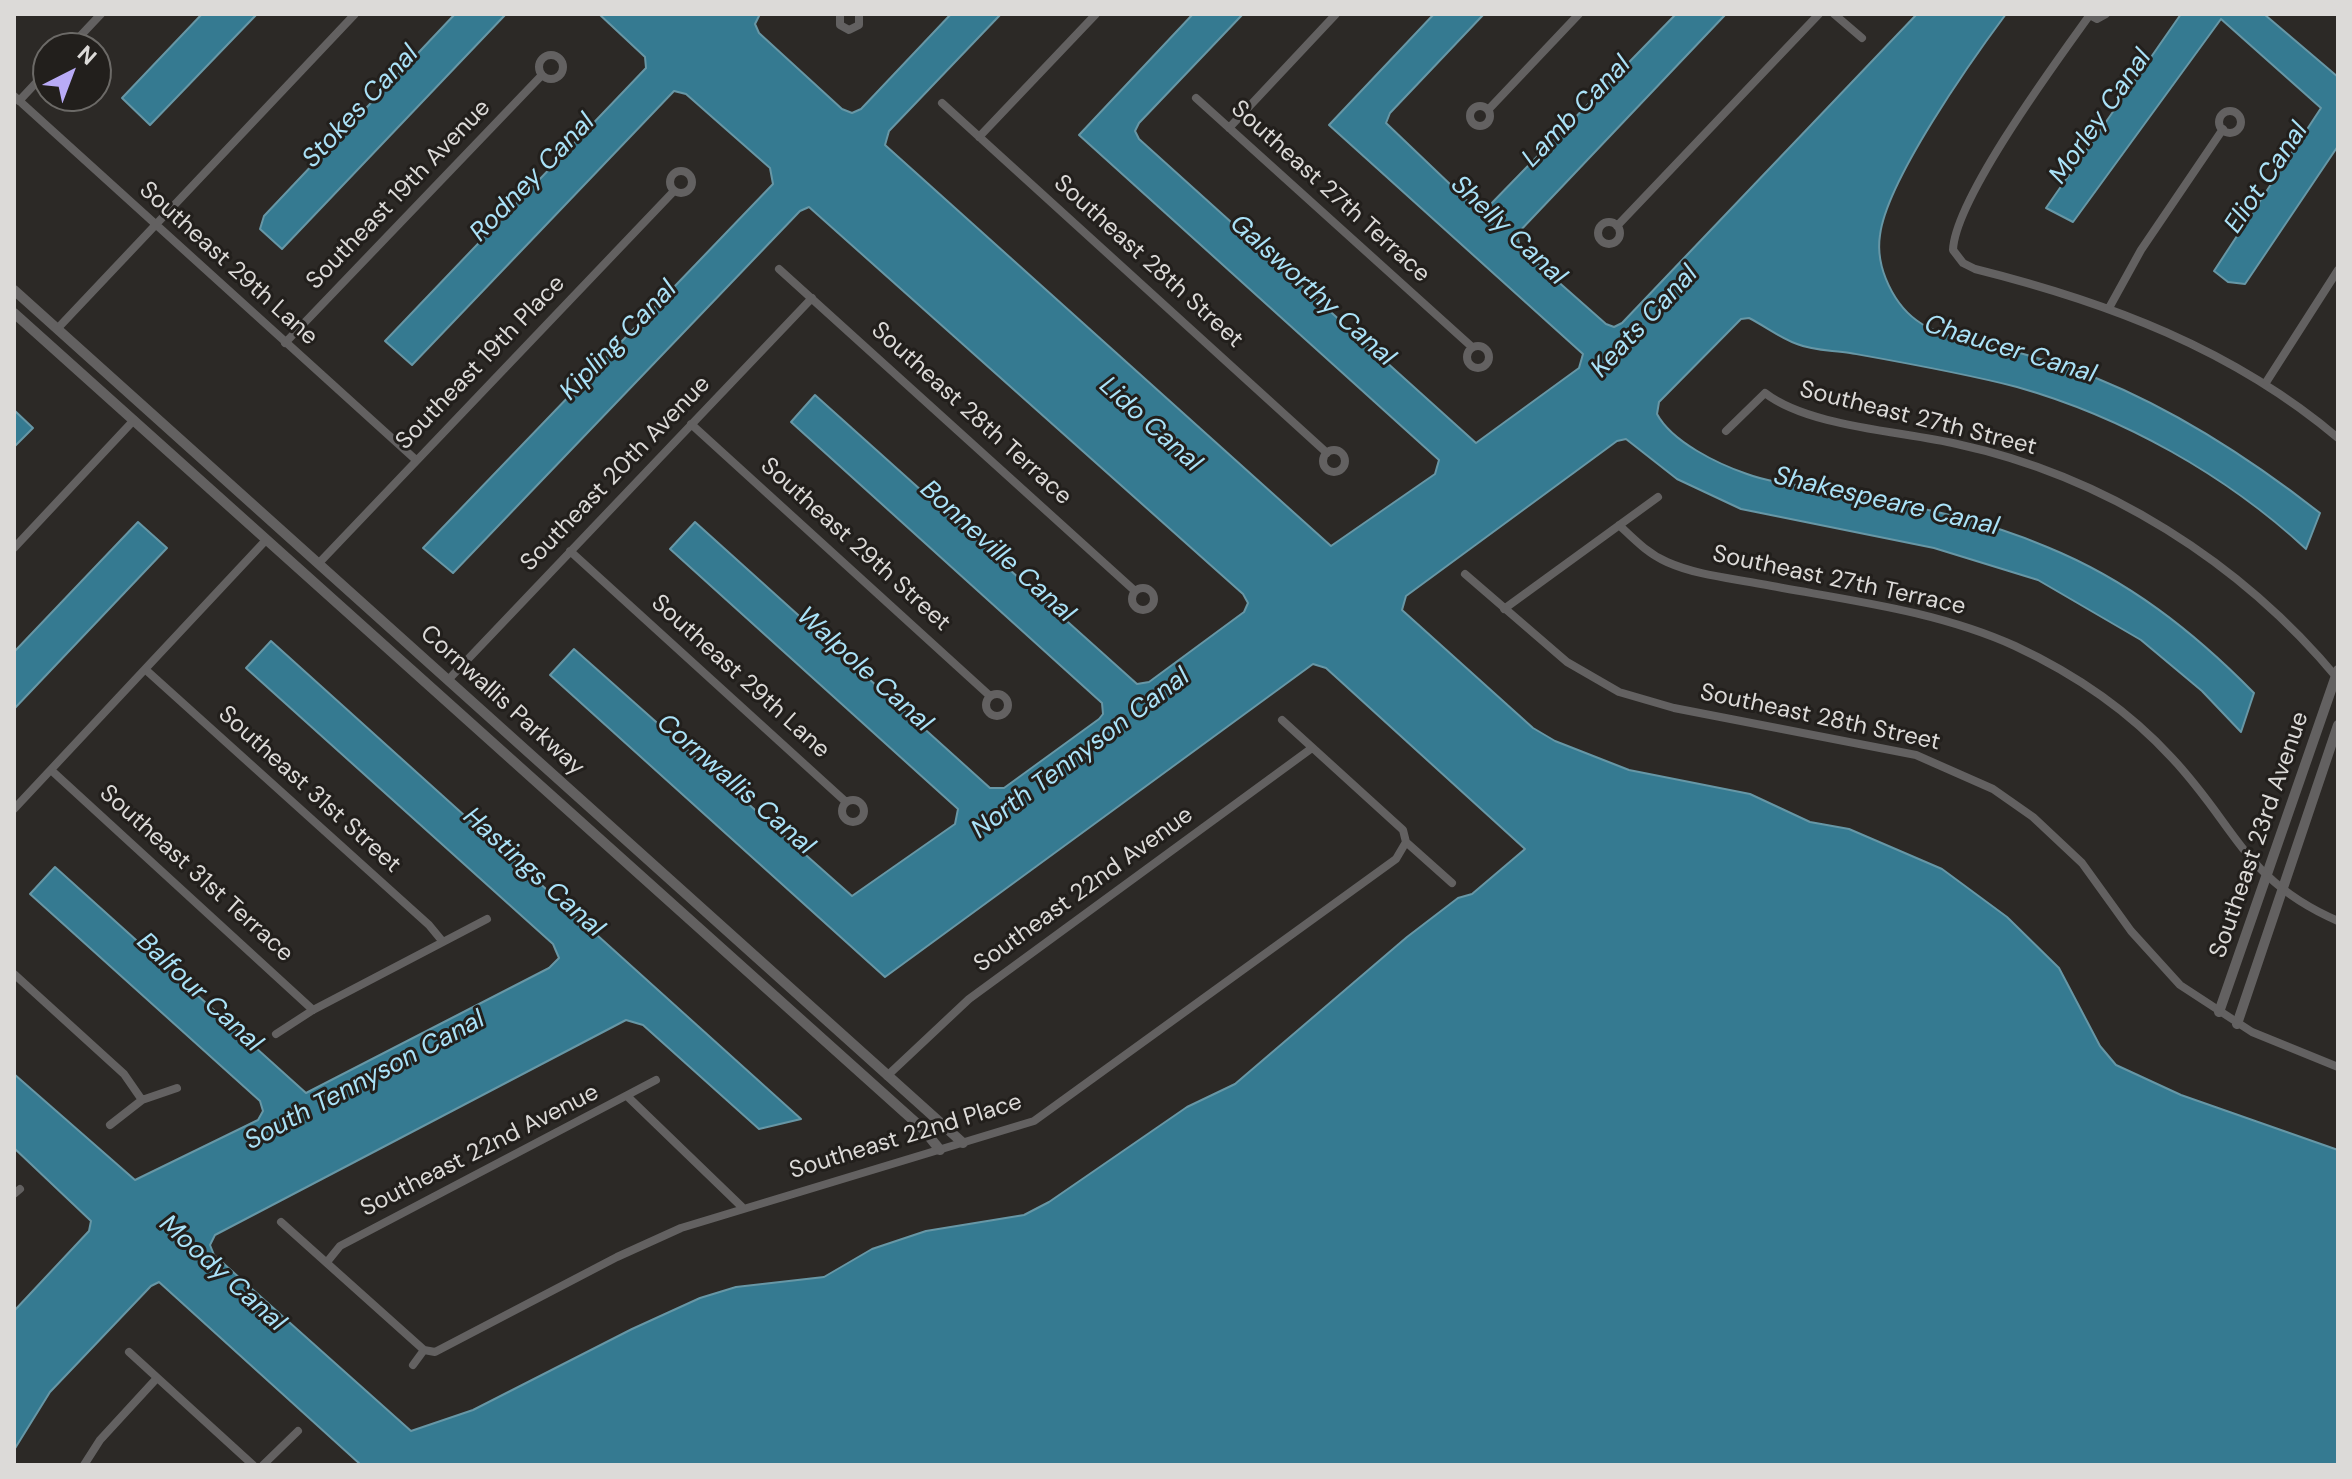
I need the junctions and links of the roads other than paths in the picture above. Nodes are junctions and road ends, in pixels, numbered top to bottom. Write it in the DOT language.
graph roads {
  1 [pos="101,14"];
  2 [pos="355,14"];
  3 [pos="840,14"];
  4 [pos="859,14"];
  5 [pos="1096,14"];
  6 [pos="1336,14"];
  7 [pos="1579,14"];
  8 [pos="1819,14"];
  9 [pos="1834,14"];
  10 [pos="2106,14"];
  11 [pos="2089,15"];
  12 [pos="84,32"];
  13 [pos="1862,38"];
  14 [pos="542,75"];
  15 [pos="32,84"];
  16 [pos="17,98"];
  17 [pos="1196,98"];
  18 [pos="942,103"];
  19 [pos="1488,110"];
  20 [pos="1229,128"];
  21 [pos="2223,129"];
  22 [pos="979,137"];
  23 [pos="674,191"];
  24 [pos="155,225"];
  25 [pos="1617,226"];
  26 [pos="779,269"];
  27 [pos="2338,270"];
  28 [pos="14,290"];
  29 [pos="812,298"];
  30 [pos="2109,308"];
  31 [pos="14,313"];
  32 [pos="58,328"];
  33 [pos="46,342"];
  34 [pos="285,343"];
  35 [pos="1472,347"];
  36 [pos="2265,384"];
  37 [pos="146,409"];
  38 [pos="134,420"];
  39 [pos="691,424"];
  40 [pos="1726,431"];
  41 [pos="2338,438"];
  42 [pos="1327,453"];
  43 [pos="416,460"];
  44 [pos="1658,497"];
  45 [pos="1619,525"];
  46 [pos="278,527"];
  47 [pos="266,540"];
  48 [pos="14,548"];
  49 [pos="570,551"];
  50 [pos="319,563"];
  51 [pos="1465,574"];
  52 [pos="307,577"];
  53 [pos="1135,591"];
  54 [pos="1504,609"];
  55 [pos="146,670"];
  56 [pos="2337,675"];
  57 [pos="449,679"];
  58 [pos="437,693"];
  59 [pos="990,696"];
  60 [pos="1282,720"];
  61 [pos="2338,725"];
  62 [pos="1312,748"];
  63 [pos="51,770"];
  64 [pos="846,802"];
  65 [pos="14,809"];
  66 [pos="1406,842"];
  67 [pos="651,862"];
  68 [pos="639,875"];
  69 [pos="2268,878"];
  70 [pos="1452,883"];
  71 [pos="2282,891"];
  72 [pos="487,919"];
  73 [pos="2338,921"];
  74 [pos="443,942"];
  75 [pos="14,974"];
  76 [pos="313,1010"];
  77 [pos="2219,1012"];
  78 [pos="2237,1024"];
  79 [pos="276,1034"];
  80 [pos="2338,1067"];
  81 [pos="887,1076"];
  82 [pos="656,1080"];
  83 [pos="177,1088"];
  84 [pos="627,1096"];
  85 [pos="142,1100"];
  86 [pos="110,1125"];
  87 [pos="963,1143"];
  88 [pos="940,1150"];
  89 [pos="742,1207"];
  90 [pos="281,1222"];
  91 [pos="327,1262"];
  92 [pos="424,1350"];
  93 [pos="129,1352"];
  94 [pos="413,1365"];
  95 [pos="157,1378"];
  96 [pos="298,1431"];
  97 [pos="84,1465"];
  98 [pos="253,1465"];
  99 [pos="263,1465"];
  1 -- 12 [label="street"];
  2 -- 24 [label="street"];
  3 -- 4 [label="street"];
  5 -- 22 [label="street"];
  6 -- 20 [label="street"];
  7 -- 19 [label="street"];
  8 -- 25 [label="street"];
  9 -- 13 [label="street"];
  10 -- 11 [label="street"];
  11 -- 30 [label="street"];
  14 -- 34 [label="street, Southeast 19th Avenue"];
  15 -- 16 [label="street"];
  16 -- 24 [label="street, Southeast 29th Lane"];
  17 -- 20 [label="street, Southeast 27th Terrace"];
  18 -- 22 [label="street, Southeast 28th Street"];
  20 -- 35 [label="street, Southeast 27th Terrace"];
  21 -- 30 [label="street"];
  22 -- 42 [label="street, Southeast 28th Street"];
  23 -- 43 [label="street, Southeast 19th Place"];
  24 -- 32 [label="street"];
  24 -- 34 [label="street, Southeast 29th Lane"];
  26 -- 29 [label="street, Southeast 28th Terrace"];
  27 -- 36 [label="street"];
  28 -- 32 [label="street, Cornwallis Parkway"];
  29 -- 39 [label="street, Southeast 20th Avenue"];
  29 -- 53 [label="street, Southeast 28th Terrace"];
  30 -- 36 [label="street"];
  31 -- 33 [label="street, Cornwallis Parkway"];
  32 -- 33 [label="street"];
  32 -- 37 [label="street, Cornwallis Parkway"];
  33 -- 38 [label="street, Cornwallis Parkway"];
  34 -- 43 [label="street, Southeast 29th Lane"];
  36 -- 41 [label="street"];
  37 -- 38 [label="street"];
  37 -- 46 [label="street, Cornwallis Parkway"];
  38 -- 47 [label="street, Cornwallis Parkway"];
  38 -- 48 [label="street"];
  39 -- 49 [label="street, Southeast 20th Avenue"];
  39 -- 59 [label="street, Southeast 29th Street"];
  40 -- 56 [label="street, Southeast 27th Street"];
  43 -- 50 [label="street, Southeast 19th Place"];
  44 -- 45 [label="street"];
  45 -- 54 [label="street"];
  45 -- 69 [label="street, Southeast 27th Terrace"];
  46 -- 47 [label="street"];
  46 -- 50 [label="street, Cornwallis Parkway"];
  47 -- 52 [label="street, Cornwallis Parkway"];
  47 -- 55 [label="street"];
  49 -- 57 [label="street, Southeast 20th Avenue"];
  49 -- 64 [label="street, Southeast 29th Lane"];
  50 -- 52 [label="street"];
  50 -- 57 [label="street, Cornwallis Parkway"];
  51 -- 54 [label="street, Southeast 28th Street"];
  52 -- 58 [label="street, Cornwallis Parkway"];
  54 -- 77 [label="street, Southeast 28th Street"];
  55 -- 63 [label="street"];
  55 -- 74 [label="street, Southeast 31st Street"];
  56 -- 69 [label="street, Southeast 23rd Avenue"];
  57 -- 58 [label="street"];
  57 -- 67 [label="street, Cornwallis Parkway"];
  58 -- 68 [label="street, Cornwallis Parkway"];
  60 -- 62 [label="street"];
  61 -- 71 [label="street, Southeast 23rd Avenue"];
  62 -- 66 [label="street"];
  62 -- 81 [label="street, Southeast 22nd Avenue"];
  63 -- 65 [label="street"];
  63 -- 76 [label="street, Southeast 31st Terrace"];
  66 -- 70 [label="street"];
  66 -- 87 [label="street, Southeast 22nd Place"];
  67 -- 68 [label="street"];
  67 -- 81 [label="street, Cornwallis Parkway"];
  68 -- 88 [label="street, Cornwallis Parkway"];
  69 -- 71 [label="street, Southeast 27th Terrace"];
  69 -- 77 [label="street, Southeast 23rd Avenue"];
  71 -- 73 [label="street, Southeast 27th Terrace"];
  71 -- 78 [label="street, Southeast 23rd Avenue"];
  72 -- 74 [label="street"];
  74 -- 76 [label="street"];
  75 -- 85 [label="street"];
  76 -- 79 [label="street"];
  77 -- 78 [label="street, Southeast 28th Street"];
  78 -- 80 [label="street, Southeast 28th Street"];
  81 -- 87 [label="street, Cornwallis Parkway"];
  82 -- 84 [label="street, Southeast 22nd Avenue"];
  83 -- 85 [label="street"];
  84 -- 89 [label="street"];
  84 -- 91 [label="street, Southeast 22nd Avenue"];
  85 -- 86 [label="street"];
  87 -- 88 [label="street, Southeast 22nd Place"];
  88 -- 89 [label="street, Southeast 22nd Place"];
  89 -- 92 [label="street, Southeast 22nd Place"];
  90 -- 91 [label="street"];
  91 -- 92 [label="street"];
  92 -- 94 [label="street"];
  93 -- 95 [label="street"];
  95 -- 97 [label="street"];
  95 -- 98 [label="street"];
  96 -- 99 [label="street"];
}
